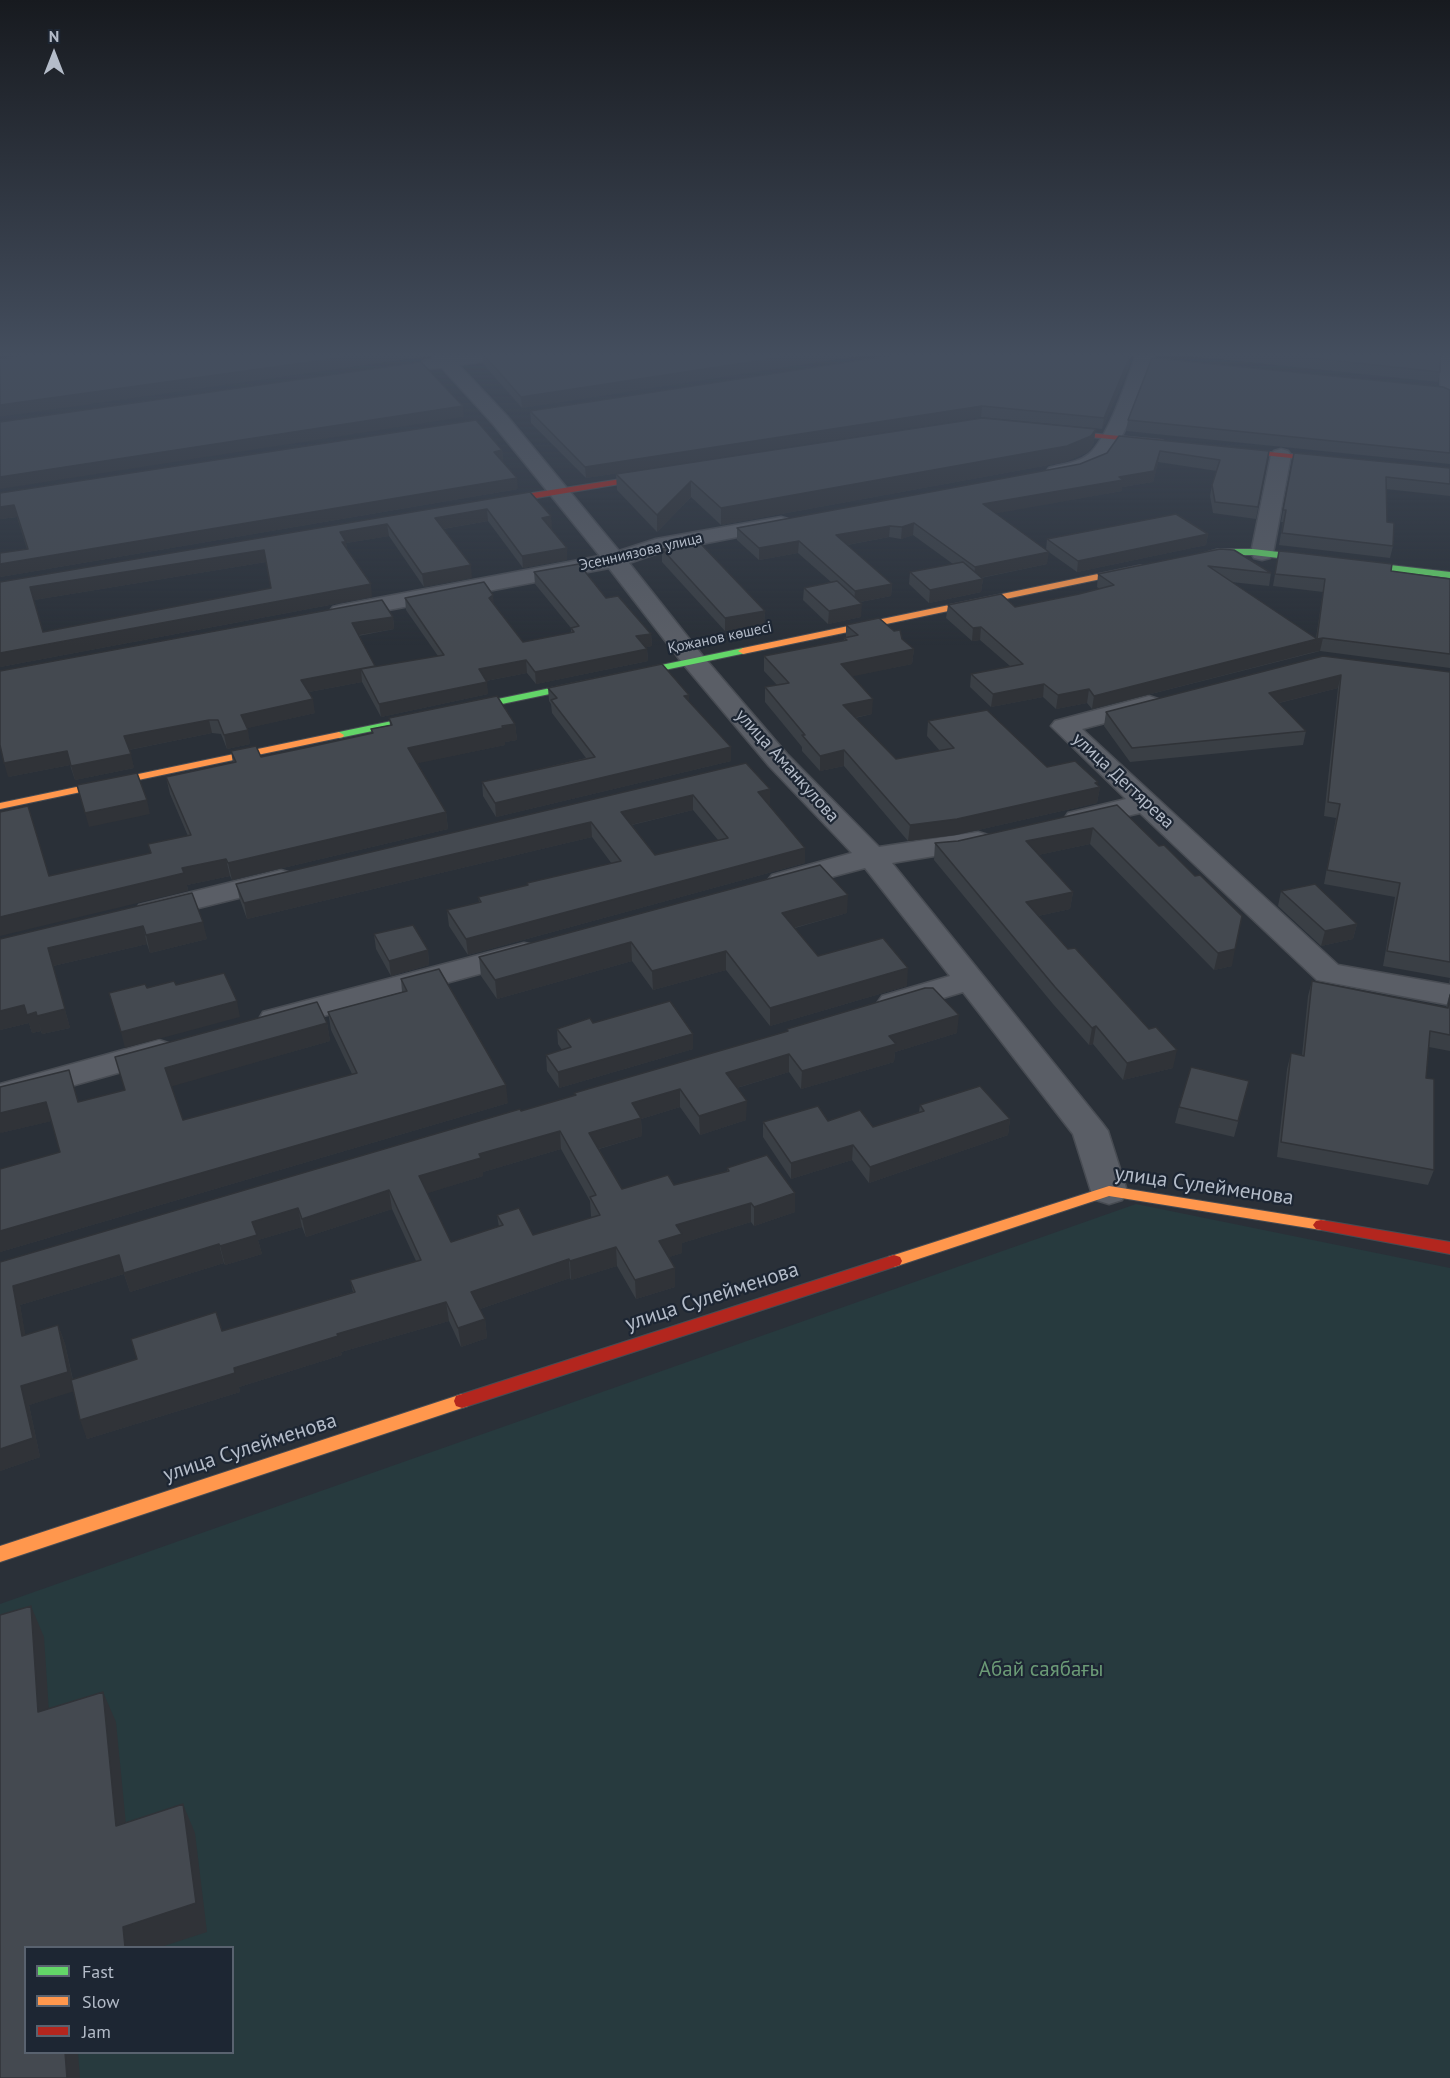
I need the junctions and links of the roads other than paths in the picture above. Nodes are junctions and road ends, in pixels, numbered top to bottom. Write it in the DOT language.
graph roads {
  1 [pos="526,452"];
  2 [pos="1101,452"];
  3 [pos="1252,452"];
  4 [pos="1281,455"];
  5 [pos="1348,462"];
  6 [pos="675,473"];
  7 [pos="1036,475"];
  8 [pos="558,491"];
  9 [pos="476,505"];
  10 [pos="806,518"];
  11 [pos="1262,553"];
  12 [pos="1185,559"];
  13 [pos="615,560"];
  14 [pos="1150,566"];
  15 [pos="1450,575"];
  16 [pos="325,614"];
  17 [pos="693,660"];
  18 [pos="1175,697"];
  19 [pos="1146,803"];
  20 [pos="0,806"];
  21 [pos="1046,826"];
  22 [pos="1001,836"];
  23 [pos="872,857"];
  24 [pos="302,874"];
  25 [pos="757,888"];
  26 [pos="128,916"];
  27 [pos="551,944"];
  28 [pos="970,980"];
  29 [pos="1450,995"];
  30 [pos="867,1011"];
  31 [pos="252,1026"];
  32 [pos="184,1044"];
  33 [pos="0,1095"];
  34 [pos="1109,1191"];
  35 [pos="1450,1248"];
  36 [pos="0,1554"];
  1 -- 8 [label="street, улица Аманкулова"];
  2 -- 7 [label="street"];
  3 -- 4 [label="street"];
  4 -- 5 [label="street"];
  4 -- 11 [label="street"];
  6 -- 8 [label="street"];
  8 -- 9 [label="street"];
  8 -- 13 [label="street, улица Аманкулова"];
  10 -- 13 [label="street, Эсенниязова улица"];
  11 -- 12 [label="street"];
  11 -- 15 [label="street"];
  13 -- 16 [label="street, Эсенниязова улица"];
  13 -- 17 [label="street, улица Аманкулова"];
  14 -- 17 [label="street, Қожанов көшесі"];
  17 -- 20 [label="street, Қожанов көшесі"];
  17 -- 23 [label="street, улица Аманкулова"];
  18 -- 19 [label="street, улица Дегтярева"];
  19 -- 21 [label="street"];
  19 -- 29 [label="street, улица Дегтярева"];
  22 -- 23 [label="street"];
  23 -- 25 [label="street"];
  23 -- 28 [label="street, улица Аманкулова"];
  24 -- 26 [label="street"];
  27 -- 31 [label="street"];
  28 -- 30 [label="street"];
  28 -- 34 [label="street, улица Аманкулова"];
  32 -- 33 [label="street"];
  34 -- 35 [label="street, улица Сулейменова"];
  34 -- 36 [label="street, улица Сулейменова"];
}
